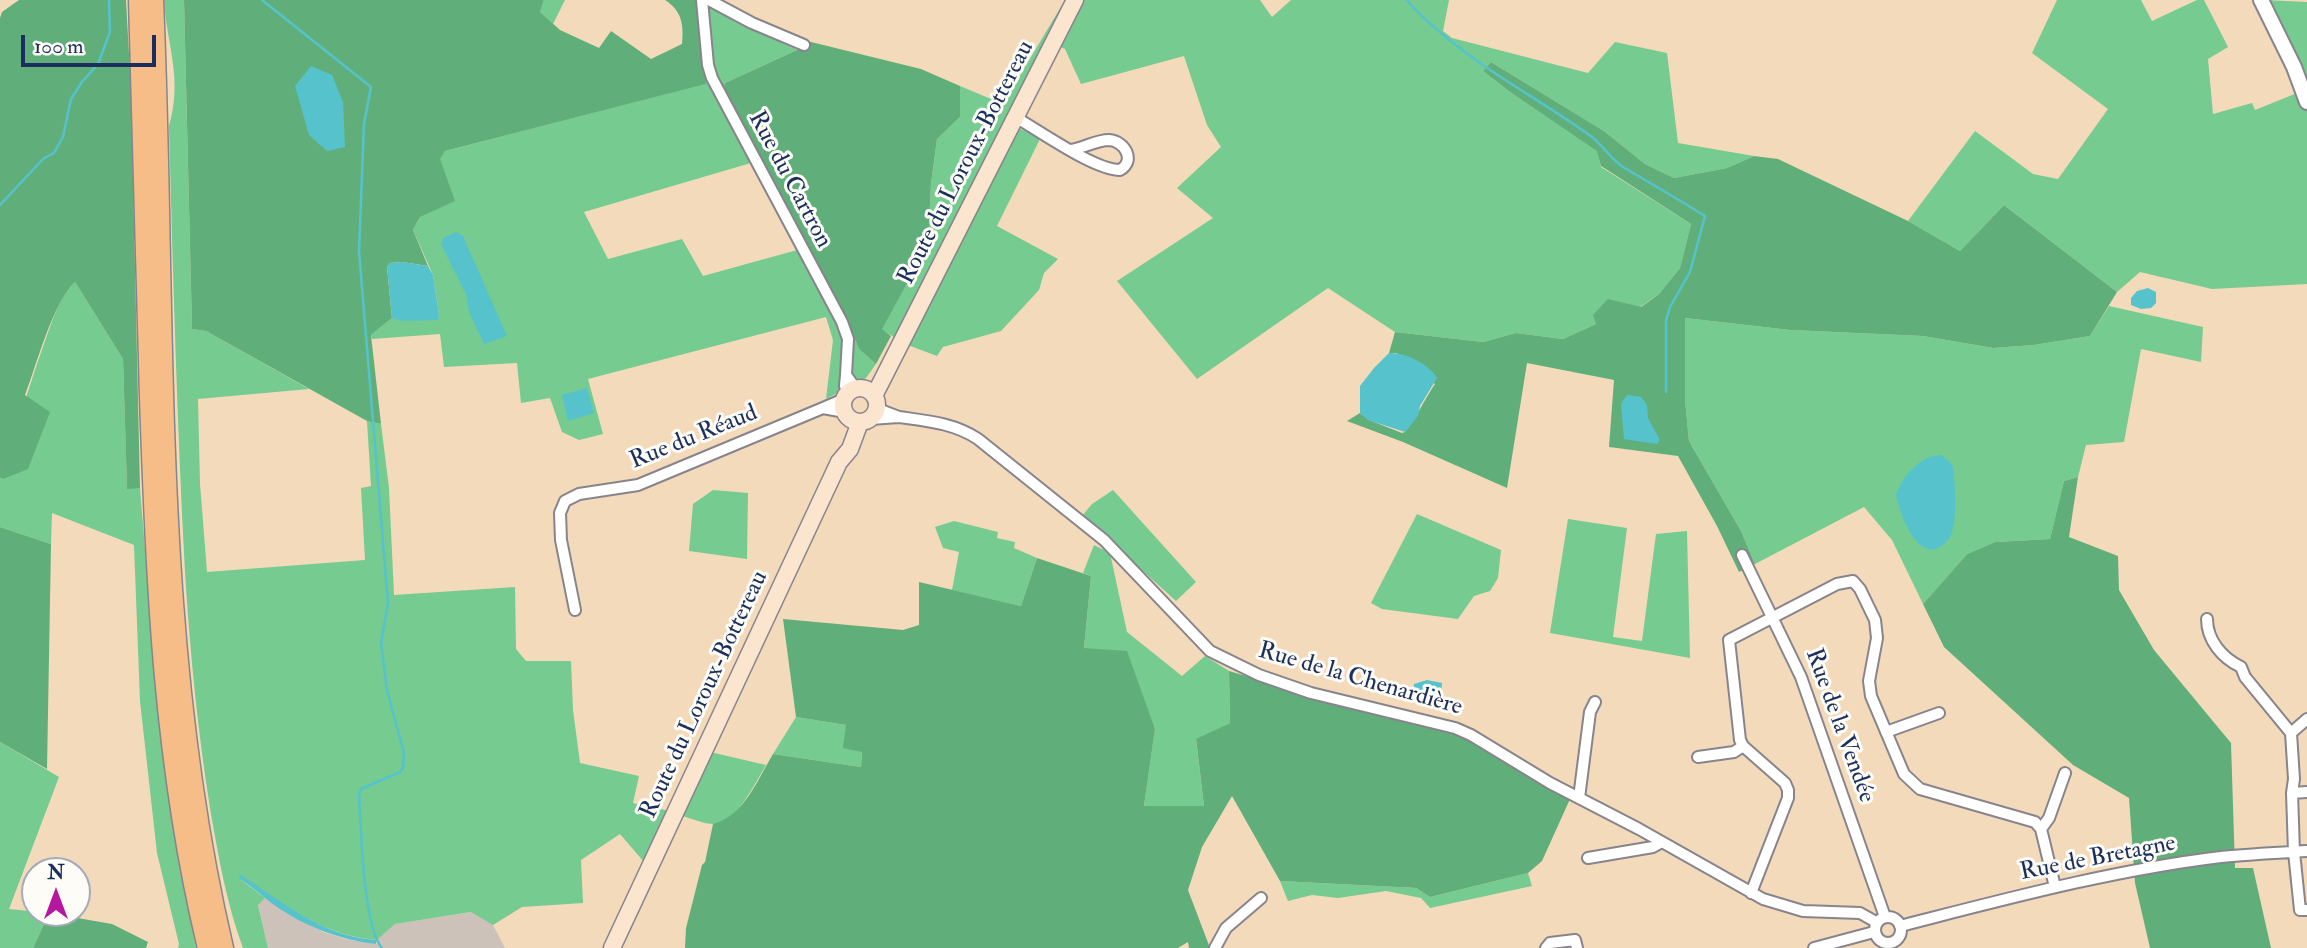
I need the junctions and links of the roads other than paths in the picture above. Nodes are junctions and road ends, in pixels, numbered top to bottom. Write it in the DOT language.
graph roads {
  1 [pos="138,0"];
  2 [pos="154,0"];
  3 [pos="702,0"];
  4 [pos="709,0"];
  5 [pos="1075,0"];
  6 [pos="2261,0"];
  7 [pos="804,45"];
  8 [pos="2307,102"];
  9 [pos="1016,117"];
  10 [pos="1071,150"];
  11 [pos="859,404"];
  12 [pos="1742,555"];
  13 [pos="575,610"];
  14 [pos="1773,618"];
  15 [pos="2207,619"];
  16 [pos="1595,702"];
  17 [pos="1939,713"];
  18 [pos="2307,719"];
  19 [pos="1886,732"];
  20 [pos="2291,733"];
  21 [pos="1743,746"];
  22 [pos="1698,757"];
  23 [pos="2065,773"];
  24 [pos="2307,792"];
  25 [pos="2292,793"];
  26 [pos="1579,798"];
  27 [pos="199,829"];
  28 [pos="2041,829"];
  29 [pos="1662,842"];
  30 [pos="2307,851"];
  31 [pos="2294,852"];
  32 [pos="1588,858"];
  33 [pos="2054,887"];
  34 [pos="1751,893"];
  35 [pos="1261,898"];
  36 [pos="2307,910"];
  37 [pos="1878,924"];
  38 [pos="1900,926"];
  39 [pos="1893,945"];
  40 [pos="207,948"];
  41 [pos="224,948"];
  42 [pos="235,948"];
  43 [pos="612,948"];
  44 [pos="1215,948"];
  45 [pos="1545,948"];
  46 [pos="1577,948"];
  47 [pos="1814,948"];
  1 -- 40 [label="highway"];
  2 -- 27 [label="highway"];
  3 -- 11 [label="street, Rue du Cartron"];
  4 -- 7 [label="street"];
  5 -- 9 [label="main road, Route du Loroux-Bottereau"];
  6 -- 8 [label="street"];
  9 -- 10 [label="street"];
  9 -- 11 [label="main road, Route du Loroux-Bottereau"];
  10 -- 10 [label="street"];
  11 -- 13 [label="street, Rue du Réaud"];
  11 -- 26 [label="street, Rue de la Chenardière"];
  11 -- 43 [label="main road, Route du Loroux-Bottereau"];
  12 -- 14 [label="street, Rue de la Vendée"];
  14 -- 19 [label="street"];
  14 -- 21 [label="street"];
  14 -- 37 [label="street, Rue de la Vendée"];
  15 -- 20 [label="street"];
  16 -- 26 [label="street"];
  17 -- 19 [label="street"];
  18 -- 20 [label="street"];
  19 -- 28 [label="street"];
  20 -- 25 [label="street"];
  21 -- 22 [label="street"];
  21 -- 34 [label="street"];
  23 -- 28 [label="street"];
  24 -- 25 [label="street"];
  25 -- 31 [label="street"];
  26 -- 29 [label="street, Rue de la Chenardière"];
  27 -- 41 [label="highway"];
  27 -- 42 [label="highway"];
  28 -- 33 [label="street"];
  29 -- 32 [label="street"];
  29 -- 34 [label="street, Rue de la Chenardière"];
  30 -- 31 [label="street, Rue de Bretagne"];
  31 -- 33 [label="street, Rue de Bretagne"];
  31 -- 36 [label="street"];
  33 -- 38 [label="street, Rue de Bretagne"];
  34 -- 37 [label="street, Rue de la Chenardière"];
  35 -- 44 [label="street"];
  37 -- 38 [label="street"];
  37 -- 39 [label="street"];
  37 -- 47 [label="street"];
  38 -- 39 [label="street"];
  45 -- 46 [label="street"];
}
